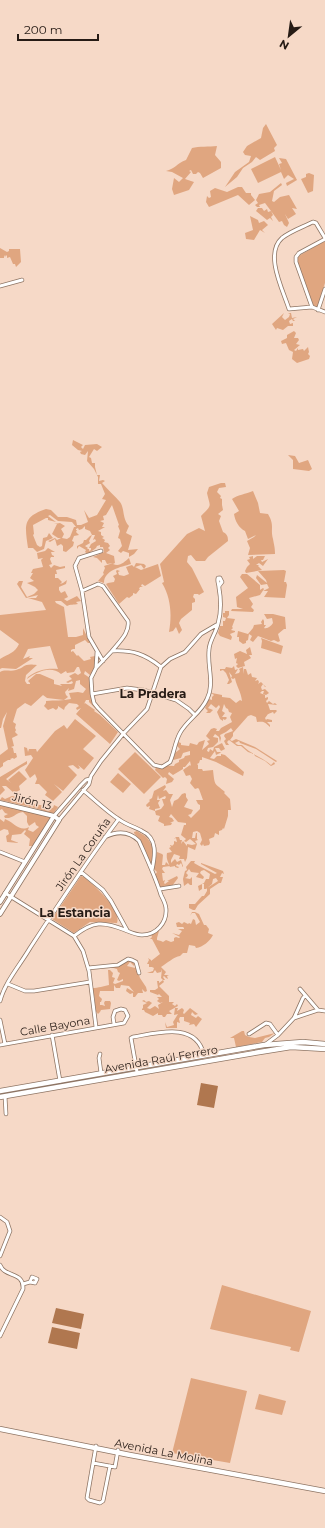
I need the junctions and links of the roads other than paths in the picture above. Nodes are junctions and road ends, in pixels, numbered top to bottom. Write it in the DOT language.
graph roads {
  1 [pos="325,239"];
  2 [pos="22,280"];
  3 [pos="0,286"];
  4 [pos="325,289"];
  5 [pos="312,307"];
  6 [pos="318,310"];
  7 [pos="325,312"];
  8 [pos="101,551"];
  9 [pos="219,586"];
  10 [pos="82,591"];
  11 [pos="218,624"];
  12 [pos="207,631"];
  13 [pos="213,638"];
  14 [pos="112,651"];
  15 [pos="97,652"];
  16 [pos="103,660"];
  17 [pos="162,667"];
  18 [pos="96,668"];
  19 [pos="153,693"];
  20 [pos="92,694"];
  21 [pos="195,716"];
  22 [pos="123,734"];
  23 [pos="90,779"];
  24 [pos="83,790"];
  25 [pos="0,803"];
  26 [pos="54,816"];
  27 [pos="59,820"];
  28 [pos="118,820"];
  29 [pos="134,828"];
  30 [pos="131,835"];
  31 [pos="105,837"];
  32 [pos="0,852"];
  33 [pos="25,862"];
  34 [pos="152,870"];
  35 [pos="81,872"];
  36 [pos="179,886"];
  37 [pos="160,889"];
  38 [pos="5,893"];
  39 [pos="11,897"];
  40 [pos="0,902"];
  41 [pos="0,914"];
  42 [pos="120,919"];
  43 [pos="48,920"];
  44 [pos="113,925"];
  45 [pos="128,931"];
  46 [pos="74,936"];
  47 [pos="88,968"];
  48 [pos="139,973"];
  49 [pos="90,982"];
  50 [pos="8,984"];
  51 [pos="300,989"];
  52 [pos="305,996"];
  53 [pos="0,1001"];
  54 [pos="318,1010"];
  55 [pos="325,1011"];
  56 [pos="294,1018"];
  57 [pos="0,1020"];
  58 [pos="114,1024"];
  59 [pos="96,1027"];
  60 [pos="249,1034"];
  61 [pos="52,1035"];
  62 [pos="278,1035"];
  63 [pos="5,1044"];
  64 [pos="325,1044"];
  65 [pos="0,1045"];
  66 [pos="264,1045"];
  67 [pos="325,1049"];
  68 [pos="100,1054"];
  69 [pos="204,1055"];
  70 [pos="136,1067"];
  71 [pos="137,1072"];
  72 [pos="101,1073"];
  73 [pos="60,1080"];
  74 [pos="62,1086"];
  75 [pos="0,1092"];
  76 [pos="2,1097"];
  77 [pos="6,1114"];
  78 [pos="0,1217"];
  79 [pos="0,1256"];
  80 [pos="0,1265"];
  81 [pos="30,1282"];
  82 [pos="23,1284"];
  83 [pos="0,1336"];
  84 [pos="0,1428"];
  85 [pos="96,1447"];
  86 [pos="118,1451"];
  87 [pos="93,1463"];
  88 [pos="110,1466"];
  89 [pos="325,1488"];
  90 [pos="325,1491"];
  1 -- 5 [label="street"];
  1 -- 5 [label="street"];
  2 -- 3 [label="street"];
  4 -- 6 [label="street"];
  5 -- 6 [label="street"];
  6 -- 7 [label="street"];
  8 -- 10 [label="street"];
  9 -- 11 [label="street"];
  10 -- 14 [label="street"];
  10 -- 15 [label="street"];
  11 -- 12 [label="street"];
  11 -- 13 [label="street"];
  12 -- 13 [label="street"];
  12 -- 17 [label="street"];
  13 -- 21 [label="street"];
  14 -- 16 [label="street"];
  14 -- 17 [label="street"];
  15 -- 16 [label="street"];
  15 -- 18 [label="street"];
  16 -- 18 [label="street"];
  17 -- 19 [label="street"];
  18 -- 20 [label="street"];
  19 -- 20 [label="street"];
  19 -- 21 [label="street"];
  19 -- 22 [label="street"];
  20 -- 22 [label="street"];
  21 -- 22 [label="street"];
  22 -- 23 [label="street"];
  23 -- 24 [label="street"];
  23 -- 26 [label="street"];
  24 -- 27 [label="street"];
  24 -- 28 [label="street"];
  25 -- 26 [label="street, Jirón 13"];
  26 -- 27 [label="street, Jirón 13"];
  26 -- 33 [label="street"];
  27 -- 39 [label="street"];
  28 -- 29 [label="street"];
  28 -- 31 [label="street, Jirón La Coruña"];
  29 -- 30 [label="street"];
  29 -- 34 [label="street"];
  30 -- 31 [label="street"];
  30 -- 34 [label="street"];
  31 -- 35 [label="street, Jirón La Coruña"];
  32 -- 33 [label="street"];
  33 -- 38 [label="street"];
  34 -- 37 [label="street"];
  35 -- 42 [label="street"];
  35 -- 43 [label="street, Jirón La Coruña"];
  36 -- 37 [label="street"];
  37 -- 45 [label="street"];
  38 -- 39 [label="street"];
  38 -- 40 [label="street"];
  39 -- 41 [label="street"];
  39 -- 43 [label="street"];
  42 -- 44 [label="street"];
  42 -- 45 [label="street"];
  43 -- 46 [label="street"];
  43 -- 50 [label="street, Jirón La Coruña"];
  44 -- 45 [label="street"];
  44 -- 46 [label="street"];
  46 -- 47 [label="street"];
  47 -- 48 [label="street"];
  47 -- 49 [label="street"];
  49 -- 50 [label="street"];
  49 -- 59 [label="street"];
  50 -- 53 [label="street, Jirón La Coruña"];
  51 -- 52 [label="street"];
  52 -- 54 [label="street"];
  52 -- 56 [label="street"];
  54 -- 55 [label="street"];
  54 -- 56 [label="street"];
  56 -- 62 [label="street"];
  57 -- 63 [label="street"];
  58 -- 58 [label="street, Calle Bayona"];
  58 -- 59 [label="street, Calle Bayona"];
  59 -- 61 [label="street, Calle Bayona"];
  60 -- 62 [label="street"];
  61 -- 63 [label="street, Calle Bayona"];
  61 -- 73 [label="street"];
  62 -- 66 [label="street"];
  63 -- 65 [label="street, Calle Bayona"];
  64 -- 66 [label="main road, Avenida Raúl Ferrero"];
  66 -- 69 [label="main road, Avenida Raúl Ferrero"];
  67 -- 71 [label="main road, Avenida Raúl Ferrero"];
  68 -- 72 [label="street"];
  69 -- 70 [label="main road, Avenida Raúl Ferrero"];
  69 -- 70 [label="street"];
  70 -- 71 [label="street"];
  70 -- 72 [label="main road, Avenida Raúl Ferrero"];
  71 -- 74 [label="main road, Avenida Raúl Ferrero"];
  72 -- 73 [label="main road, Avenida Raúl Ferrero"];
  73 -- 74 [label="street"];
  73 -- 75 [label="main road, Avenida Raúl Ferrero"];
  74 -- 76 [label="main road, Avenida Raúl Ferrero"];
  76 -- 77 [label="street"];
  78 -- 79 [label="street"];
  80 -- 82 [label="street"];
  81 -- 82 [label="street"];
  82 -- 83 [label="street"];
  84 -- 85 [label="main road, Avenida La Molina"];
  85 -- 86 [label="main road, Avenida La Molina"];
  85 -- 87 [label="street"];
  86 -- 88 [label="street"];
  86 -- 89 [label="main road, Avenida La Molina"];
  86 -- 90 [label="main road, Avenida La Molina"];
  87 -- 88 [label="street"];
  87 -- 88 [label="street"];
}
